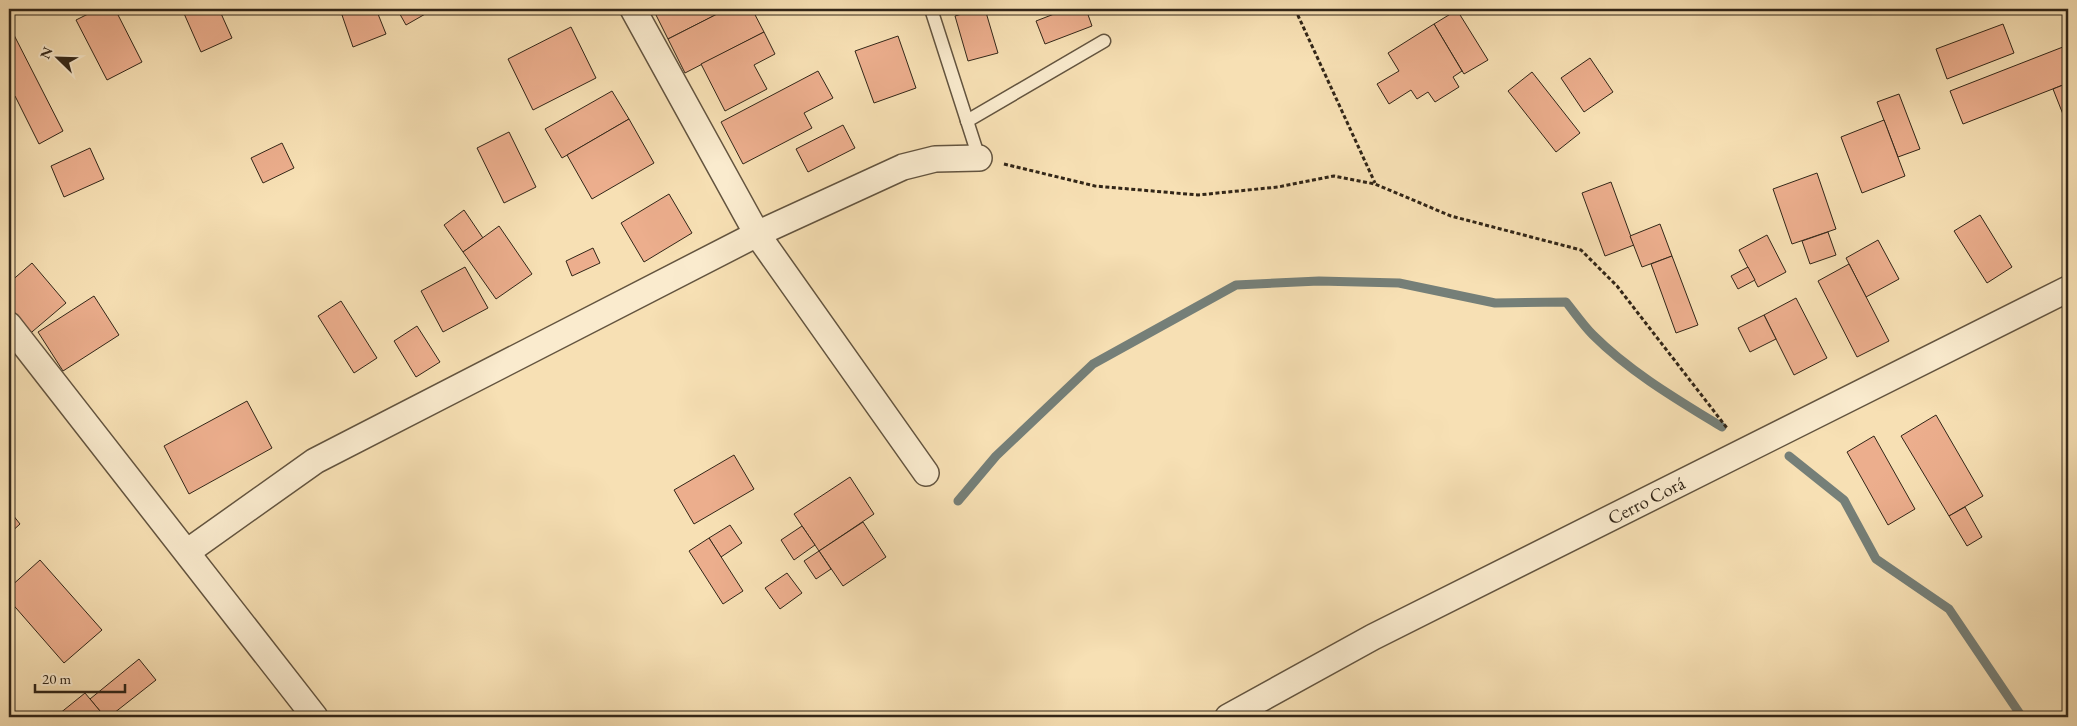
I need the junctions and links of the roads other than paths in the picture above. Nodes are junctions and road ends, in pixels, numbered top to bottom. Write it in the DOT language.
graph roads {
  1 [pos="633,9"];
  2 [pos="931,9"];
  3 [pos="1104,41"];
  4 [pos="967,121"];
  5 [pos="979,158"];
  6 [pos="758,234"];
  7 [pos="2068,289"];
  8 [pos="9,325"];
  9 [pos="926,473"];
  10 [pos="187,552"];
  11 [pos="315,717"];
  12 [pos="1228,717"];
  1 -- 6 [label="street"];
  2 -- 4 [label="lane"];
  3 -- 4 [label="lane"];
  4 -- 5 [label="lane"];
  5 -- 6 [label="street"];
  6 -- 9 [label="street"];
  6 -- 10 [label="street"];
  7 -- 12 [label="street, Cerro Corá"];
  8 -- 10 [label="street"];
  10 -- 11 [label="street"];
}
